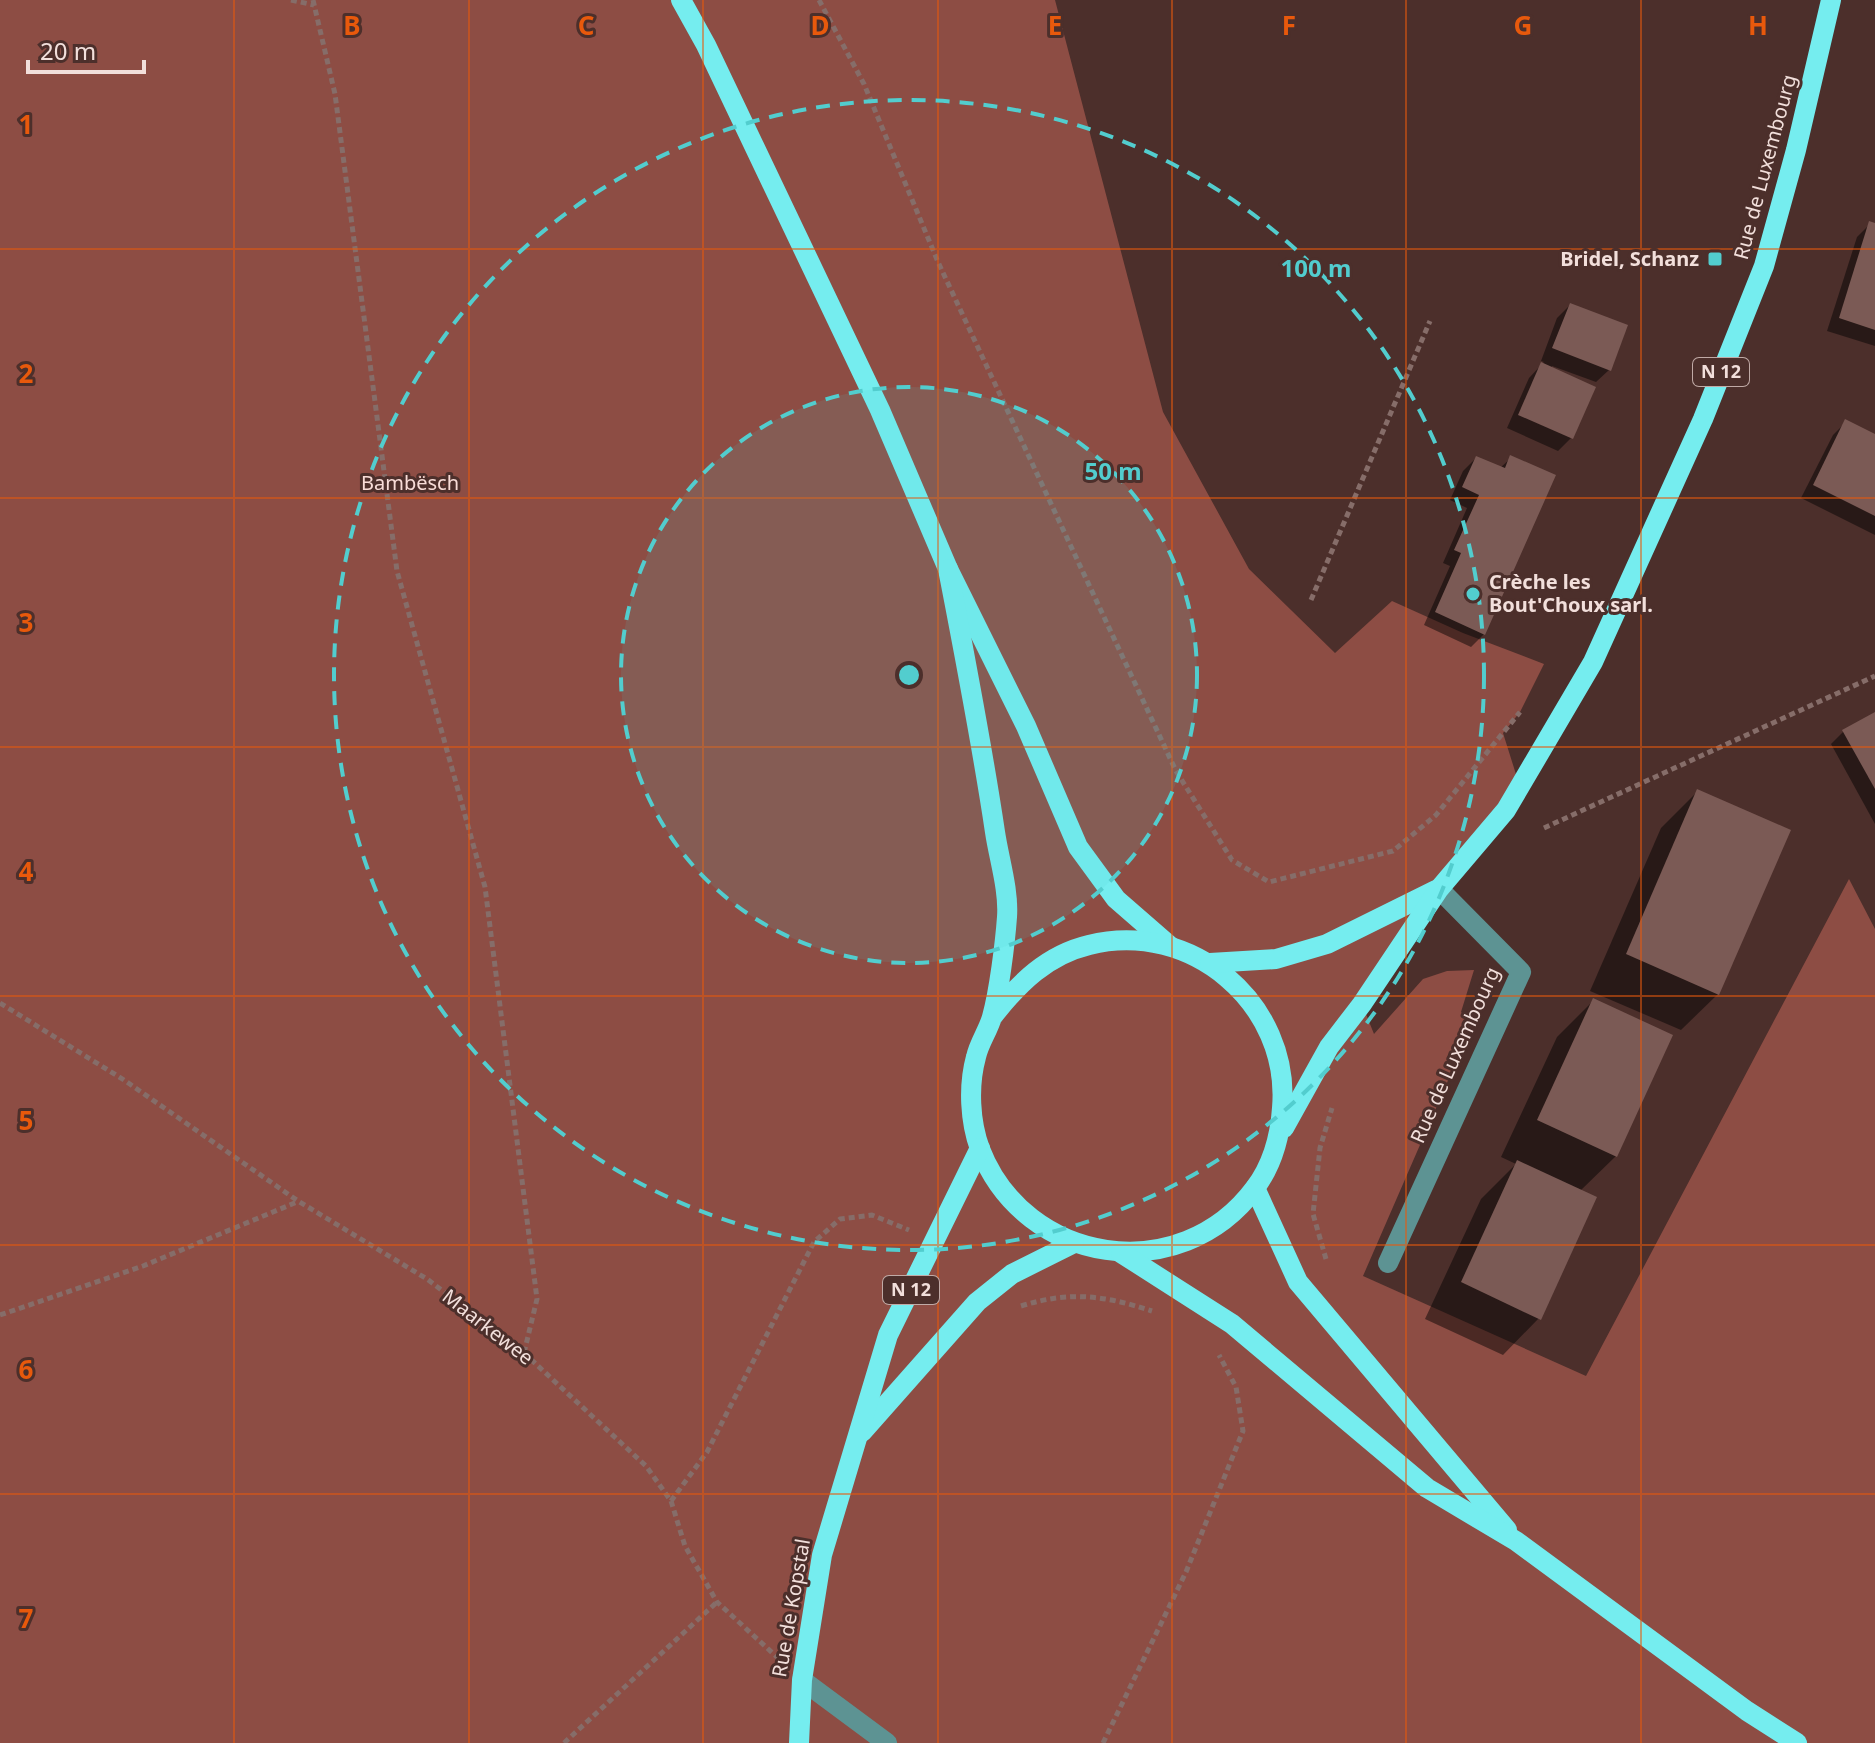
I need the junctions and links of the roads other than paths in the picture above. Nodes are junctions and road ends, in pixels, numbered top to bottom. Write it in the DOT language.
graph roads {
  1 [pos="681,0"];
  2 [pos="1831,0"];
  3 [pos="948,569"];
  4 [pos="1439,889"];
  5 [pos="1170,946"];
  6 [pos="1210,963"];
  7 [pos="993,1016"];
  8 [pos="1280,1135"];
  9 [pos="980,1148"];
  10 [pos="1255,1188"];
  11 [pos="1074,1243"];
  12 [pos="1121,1253"];
  13 [pos="1388,1263"];
  14 [pos="857,1438"];
  15 [pos="1516,1541"];
  16 [pos="802,1680"];
  17 [pos="799,1743"];
  18 [pos="887,1743"];
  19 [pos="1797,1743"];
  1 -- 3 [label="main road"];
  2 -- 4 [label="main road, Rue de Luxembourg / N 12"];
  3 -- 5 [label="main road"];
  3 -- 7 [label="main road"];
  4 -- 6 [label="main road, Rue de Luxembourg / N 12"];
  4 -- 8 [label="main road, Rue de Luxembourg / N 12"];
  4 -- 13 [label="lane, Rue de Luxembourg"];
  5 -- 6 [label="main road"];
  5 -- 7 [label="main road"];
  6 -- 8 [label="main road"];
  7 -- 9 [label="main road"];
  8 -- 10 [label="main road"];
  9 -- 11 [label="main road"];
  9 -- 14 [label="main road, Rue de Kopstal / N 12"];
  10 -- 12 [label="main road"];
  10 -- 15 [label="main road"];
  11 -- 12 [label="main road"];
  11 -- 14 [label="main road, Rue de Kopstal / N 12"];
  12 -- 15 [label="main road"];
  14 -- 16 [label="main road, Rue de Kopstal / N 12"];
  15 -- 19 [label="main road"];
  16 -- 17 [label="main road, Rue de Kopstal / N 12"];
  16 -- 18 [label="lane"];
}
